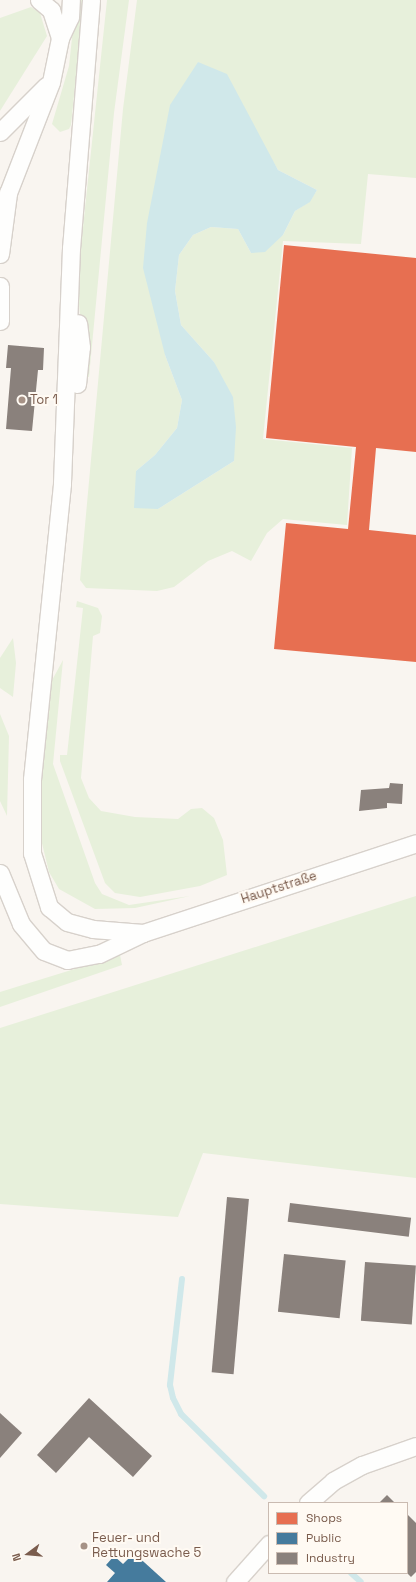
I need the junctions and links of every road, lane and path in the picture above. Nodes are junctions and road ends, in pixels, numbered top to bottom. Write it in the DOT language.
graph roads {
  1 [pos="39,0"];
  2 [pos="71,0"];
  3 [pos="102,0"];
  4 [pos="92,8"];
  5 [pos="60,38"];
  6 [pos="51,82"];
  7 [pos="0,132"];
  8 [pos="0,254"];
  9 [pos="0,286"];
  10 [pos="0,321"];
  11 [pos="416,844"];
  12 [pos="0,874"];
  13 [pos="143,933"];
  14 [pos="416,1446"];
  15 [pos="309,1502"];
  16 [pos="268,1545"];
  17 [pos="235,1582"];
  1 -- 5 [label="street"];
  2 -- 5 [label="street"];
  3 -- 4 [label="street"];
  4 -- 13 [label="street"];
  5 -- 6 [label="street"];
  6 -- 7 [label="street"];
  6 -- 8 [label="street"];
  9 -- 10 [label="street"];
  11 -- 13 [label="street, Hauptstraße"];
  12 -- 13 [label="street, Hauptstraße"];
  14 -- 15 [label="street"];
  16 -- 17 [label="street"];
}
